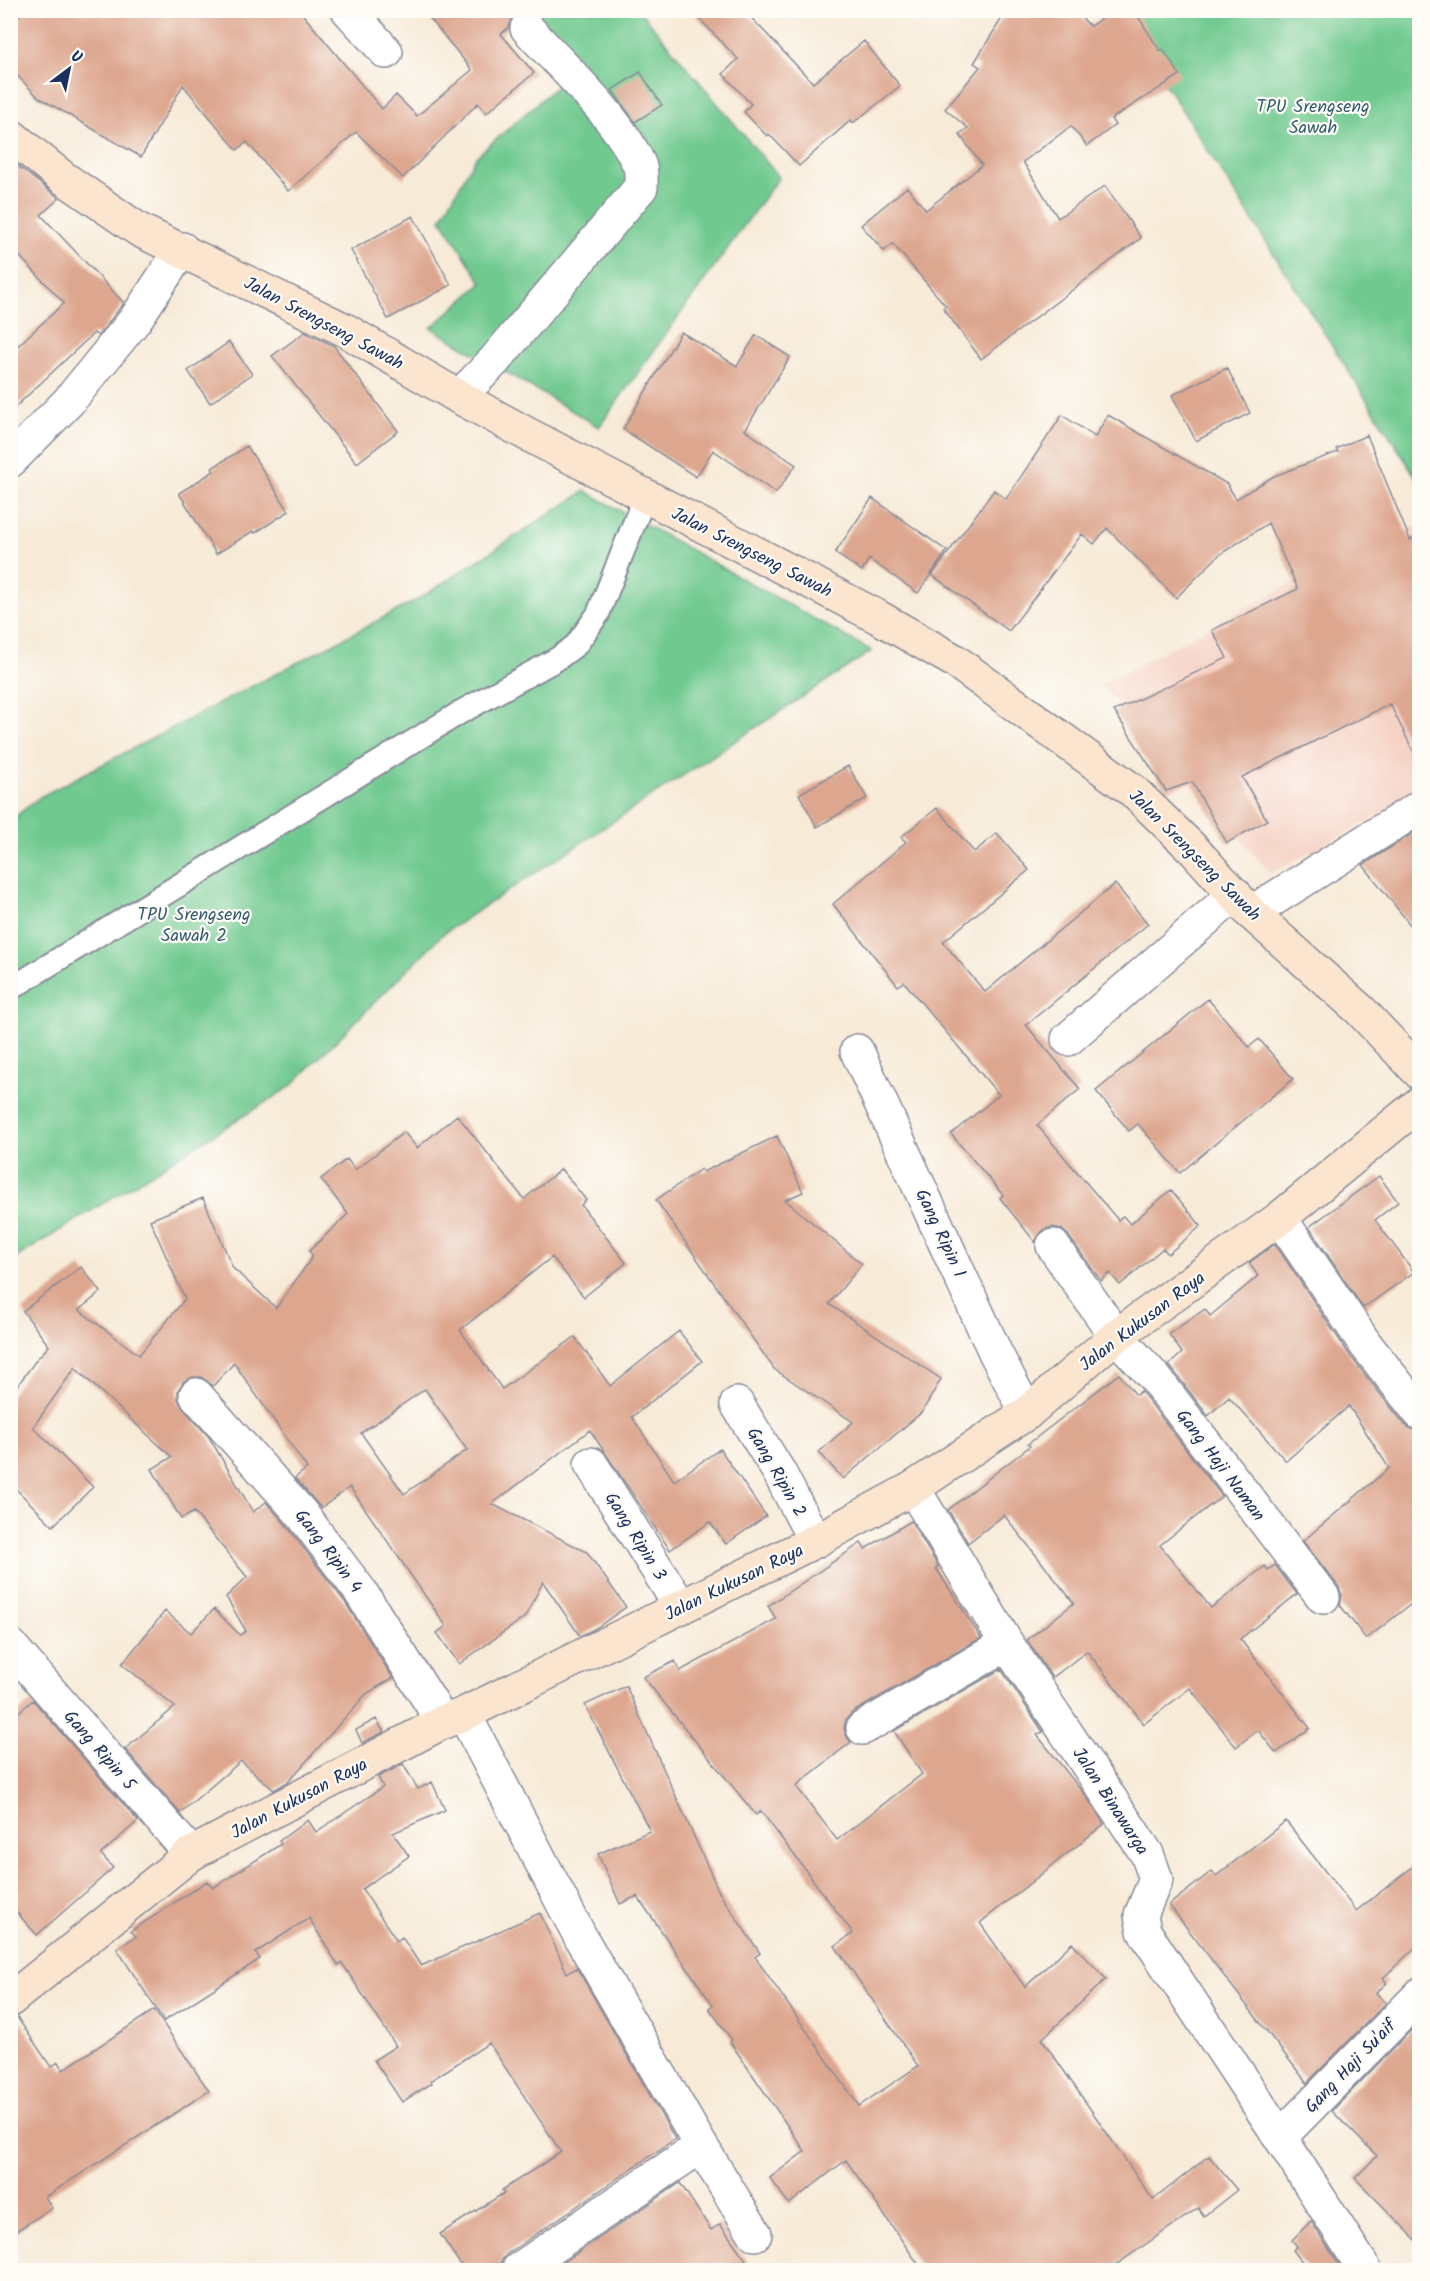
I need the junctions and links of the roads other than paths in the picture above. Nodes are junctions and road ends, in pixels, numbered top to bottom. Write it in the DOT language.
graph roads {
  1 [pos="348,10"];
  2 [pos="527,28"];
  3 [pos="386,52"];
  4 [pos="10,135"];
  5 [pos="182,249"];
  6 [pos="459,397"];
  7 [pos="10,461"];
  8 [pos="645,496"];
  9 [pos="1419,807"];
  10 [pos="1243,904"];
  11 [pos="10,989"];
  12 [pos="1068,1039"];
  13 [pos="858,1052"];
  14 [pos="1419,1073"];
  15 [pos="1419,1103"];
  16 [pos="1280,1218"];
  17 [pos="1053,1246"];
  18 [pos="1116,1336"];
  19 [pos="196,1395"];
  20 [pos="737,1404"];
  21 [pos="1027,1413"];
  22 [pos="1419,1413"];
  23 [pos="591,1464"];
  24 [pos="913,1488"];
  25 [pos="816,1542"];
  26 [pos="1323,1597"];
  27 [pos="681,1607"];
  28 [pos="1007,1644"];
  29 [pos="10,1645"];
  30 [pos="454,1718"];
  31 [pos="863,1728"];
  32 [pos="191,1854"];
  33 [pos="16,1987"];
  34 [pos="1419,1995"];
  35 [pos="1280,2137"];
  36 [pos="700,2146"];
  37 [pos="755,2234"];
  38 [pos="518,2271"];
  39 [pos="1365,2271"];
  1 -- 3 [label="street"];
  2 -- 6 [label="street"];
  4 -- 5 [label="street, Jalan Srengseng Sawah"];
  5 -- 6 [label="street, Jalan Srengseng Sawah"];
  5 -- 7 [label="street"];
  6 -- 8 [label="street, Jalan Srengseng Sawah"];
  8 -- 10 [label="street, Jalan Srengseng Sawah"];
  8 -- 11 [label="lane"];
  9 -- 10 [label="street"];
  10 -- 12 [label="street"];
  10 -- 14 [label="street, Jalan Srengseng Sawah"];
  13 -- 21 [label="street, Gang Ripin 1"];
  15 -- 16 [label="street, Jalan Kukusan Raya"];
  16 -- 18 [label="street, Jalan Kukusan Raya"];
  16 -- 22 [label="street"];
  17 -- 18 [label="street, Gang Haji Naman"];
  18 -- 21 [label="street, Jalan Kukusan Raya"];
  18 -- 26 [label="street, Gang Haji Naman"];
  19 -- 30 [label="street, Gang Ripin 4"];
  20 -- 25 [label="street, Gang Ripin 2"];
  21 -- 24 [label="street, Jalan Kukusan Raya"];
  23 -- 27 [label="street, Gang Ripin 3"];
  24 -- 25 [label="street, Jalan Kukusan Raya"];
  24 -- 28 [label="street, Jalan Binawarga"];
  25 -- 27 [label="street, Jalan Kukusan Raya"];
  27 -- 30 [label="street, Jalan Kukusan Raya"];
  28 -- 31 [label="street"];
  28 -- 35 [label="street, Jalan Binawarga"];
  29 -- 32 [label="street, Gang Ripin 5"];
  30 -- 32 [label="street, Jalan Kukusan Raya"];
  30 -- 36 [label="street, Gang Ripin 4"];
  32 -- 33 [label="street, Jalan Kukusan Raya"];
  34 -- 35 [label="street, Gang Haji Su'aif"];
  35 -- 39 [label="street, Jalan Binawarga"];
  36 -- 37 [label="street, Gang Ripin 4"];
  36 -- 38 [label="street"];
}
